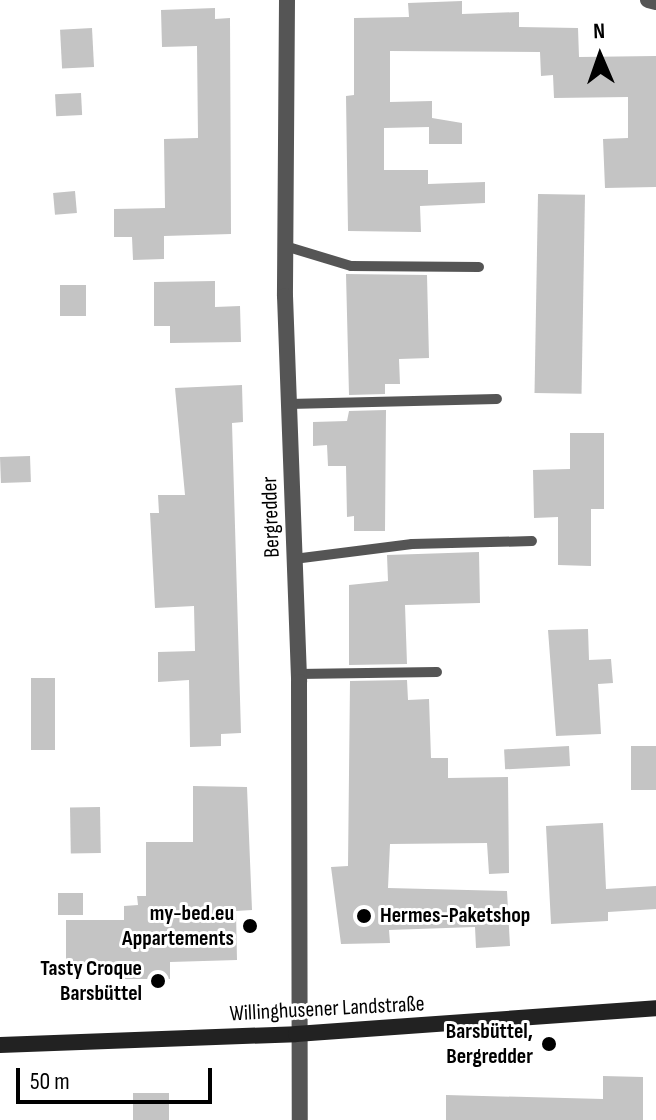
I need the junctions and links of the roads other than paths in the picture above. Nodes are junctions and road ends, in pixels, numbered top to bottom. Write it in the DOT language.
graph roads {
  1 [pos="287,0"];
  2 [pos="648,0"];
  3 [pos="656,2"];
  4 [pos="285,246"];
  5 [pos="479,267"];
  6 [pos="497,399"];
  7 [pos="289,404"];
  8 [pos="532,541"];
  9 [pos="294,559"];
  10 [pos="437,672"];
  11 [pos="298,674"];
  12 [pos="656,1008"];
  13 [pos="296,1034"];
  14 [pos="0,1045"];
  15 [pos="300,1120"];
  1 -- 4 [label="street, Bergredder"];
  2 -- 3 [label="street"];
  4 -- 5 [label="lane"];
  4 -- 7 [label="street, Bergredder"];
  6 -- 7 [label="lane"];
  7 -- 9 [label="street, Bergredder"];
  8 -- 9 [label="lane"];
  9 -- 11 [label="street, Bergredder"];
  10 -- 11 [label="lane"];
  11 -- 13 [label="street, Bergredder"];
  12 -- 13 [label="street, Willinghusener Landstraße"];
  13 -- 14 [label="street, Willinghusener Landstraße"];
  13 -- 15 [label="street, Bergredder"];
}
